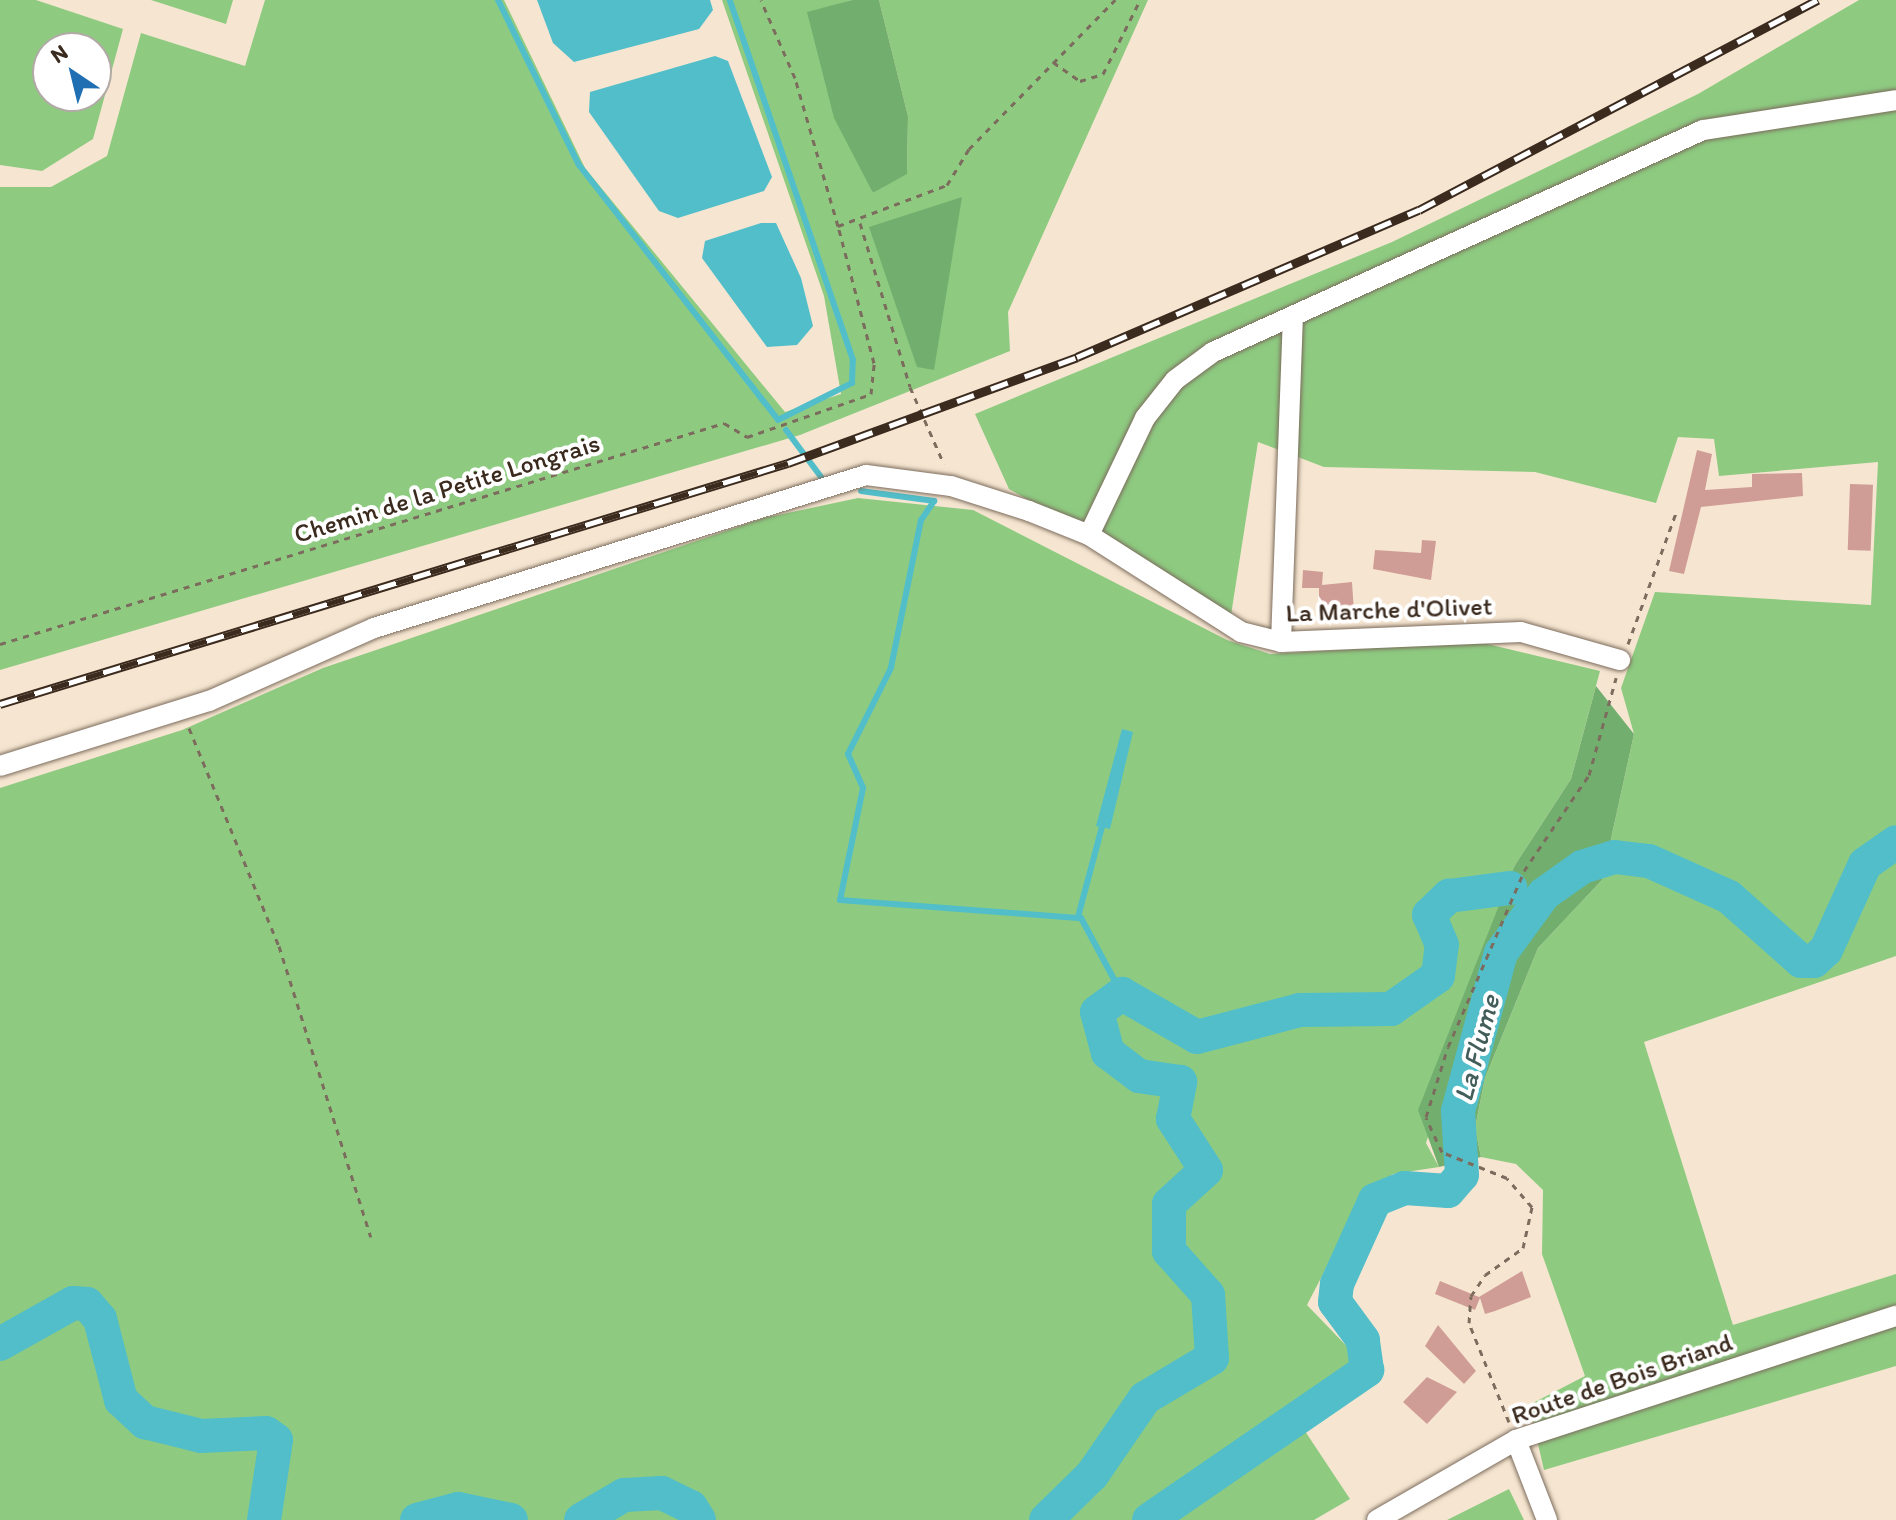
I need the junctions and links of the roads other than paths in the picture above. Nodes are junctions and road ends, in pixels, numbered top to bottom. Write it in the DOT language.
graph roads {
  1 [pos="1896,100"];
  2 [pos="1293,318"];
  3 [pos="1089,535"];
  4 [pos="1281,642"];
  5 [pos="1620,660"];
  6 [pos="0,766"];
  7 [pos="1896,1316"];
  8 [pos="1516,1440"];
  9 [pos="1377,1520"];
  10 [pos="1547,1520"];
  1 -- 2 [label="street"];
  2 -- 3 [label="street"];
  2 -- 4 [label="street"];
  3 -- 4 [label="street, La Marche d'Olivet"];
  3 -- 6 [label="street, La Marche d'Olivet"];
  4 -- 5 [label="street, La Marche d'Olivet"];
  7 -- 8 [label="street, Route de Bois Briand"];
  8 -- 9 [label="street, Route de Bois Briand"];
  8 -- 10 [label="street"];
}
